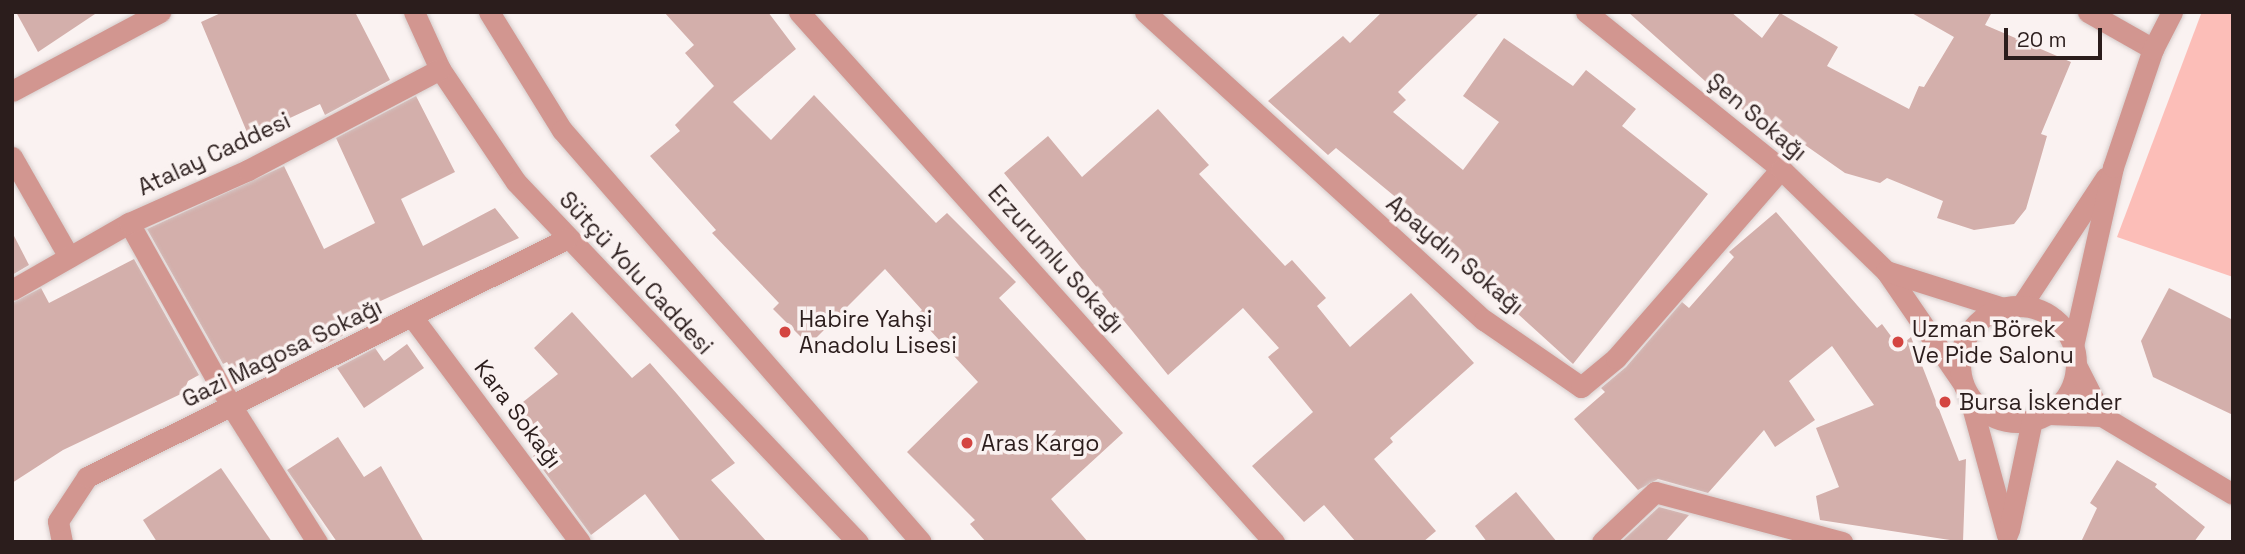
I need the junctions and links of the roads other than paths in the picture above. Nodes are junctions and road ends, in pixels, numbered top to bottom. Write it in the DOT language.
graph roads {
  1 [pos="160,12"];
  2 [pos="414,12"];
  3 [pos="489,12"];
  4 [pos="799,12"];
  5 [pos="1145,12"];
  6 [pos="1586,12"];
  7 [pos="2088,12"];
  8 [pos="2172,12"];
  9 [pos="2153,49"];
  10 [pos="440,69"];
  11 [pos="12,91"];
  12 [pos="12,157"];
  13 [pos="2113,167"];
  14 [pos="1781,169"];
  15 [pos="129,223"];
  16 [pos="566,239"];
  17 [pos="69,257"];
  18 [pos="1886,271"];
  19 [pos="12,290"];
  20 [pos="2012,307"];
  21 [pos="413,318"];
  22 [pos="2075,355"];
  23 [pos="1966,390"];
  24 [pos="232,407"];
  25 [pos="2102,416"];
  26 [pos="2040,417"];
  27 [pos="2233,494"];
  28 [pos="2006,538"];
  29 [pos="62,542"];
  30 [pos="317,542"];
  31 [pos="580,542"];
  32 [pos="858,542"];
  33 [pos="921,542"];
  34 [pos="1274,542"];
  35 [pos="1602,542"];
  36 [pos="1842,542"];
  1 -- 11 [label="street"];
  2 -- 10 [label="street, Sütçü Yolu Caddesi"];
  3 -- 33 [label="street, Sütçü Yolu Caddesi"];
  4 -- 34 [label="street, Erzurumlu Sokağı"];
  5 -- 14 [label="street, Apaydın Sokağı"];
  6 -- 14 [label="street, Şen Sokağı"];
  7 -- 9 [label="street"];
  8 -- 9 [label="street"];
  9 -- 13 [label="street"];
  10 -- 15 [label="street, Atalay Caddesi"];
  10 -- 16 [label="street, Sütçü Yolu Caddesi"];
  12 -- 17 [label="street"];
  13 -- 20 [label="street"];
  13 -- 22 [label="street"];
  14 -- 18 [label="street, Şen Sokağı"];
  15 -- 17 [label="street, Atalay Caddesi"];
  15 -- 24 [label="street"];
  16 -- 21 [label="street, Gazi Magosa Sokağı"];
  16 -- 32 [label="street, Sütçü Yolu Caddesi"];
  17 -- 19 [label="street, Atalay Caddesi"];
  18 -- 20 [label="street, Şen Sokağı"];
  18 -- 23 [label="street, Şen Sokağı"];
  20 -- 22 [label="street"];
  20 -- 23 [label="street"];
  21 -- 24 [label="street, Gazi Magosa Sokağı"];
  21 -- 31 [label="street, Kara Sokağı"];
  22 -- 25 [label="street"];
  22 -- 26 [label="street"];
  23 -- 26 [label="street"];
  23 -- 28 [label="street"];
  24 -- 29 [label="street, Gazi Magosa Sokağı"];
  24 -- 30 [label="street"];
  25 -- 26 [label="street"];
  25 -- 27 [label="street"];
  26 -- 28 [label="street"];
  35 -- 36 [label="street"];
}
